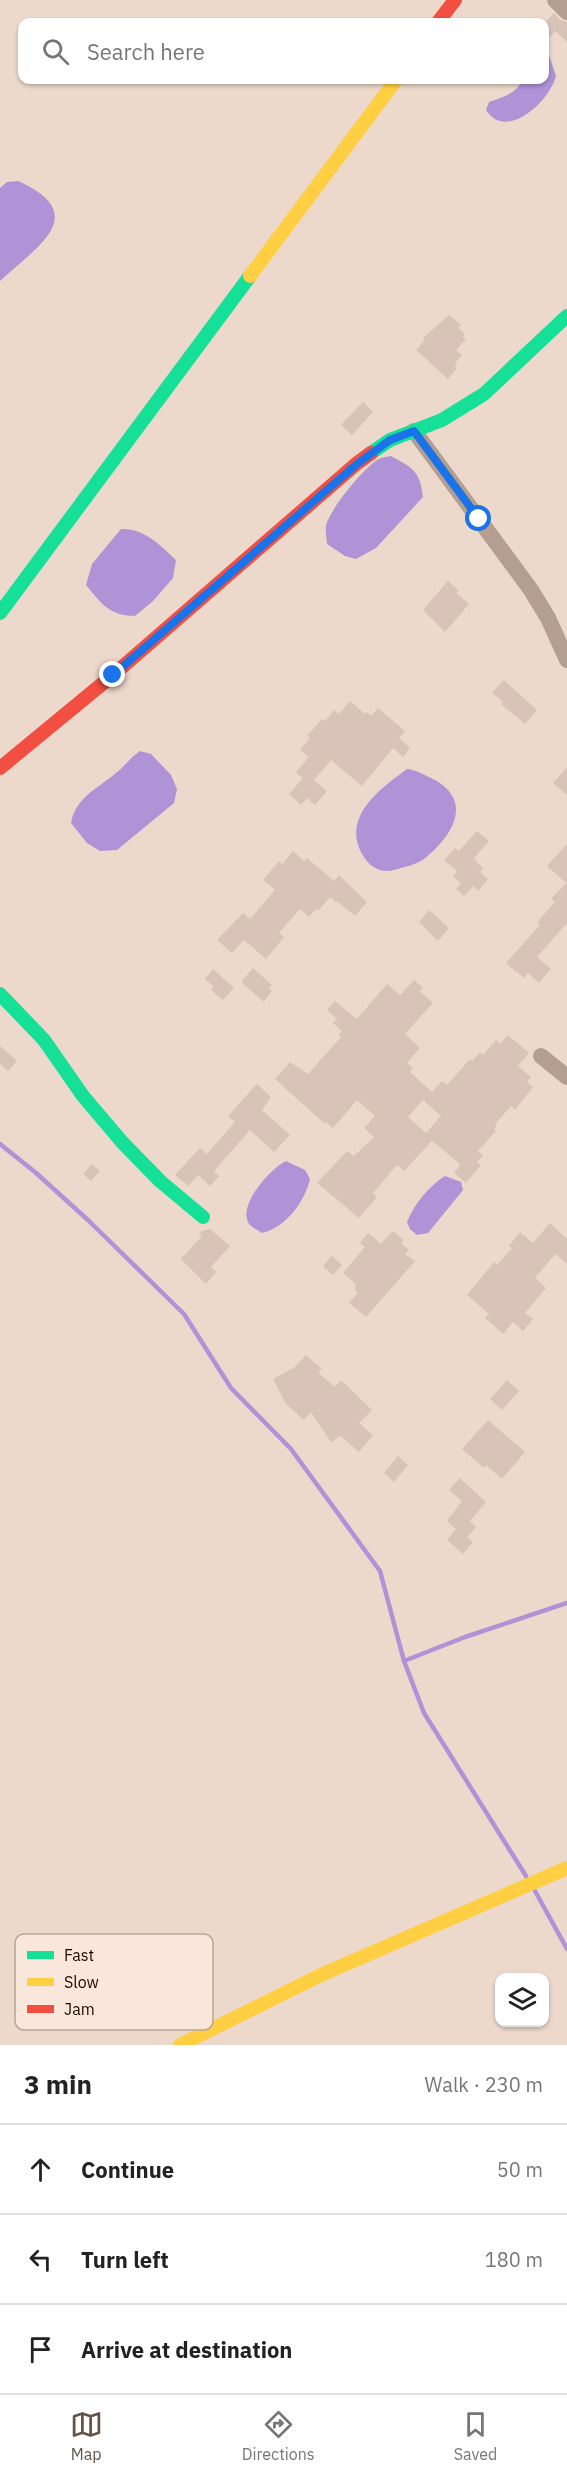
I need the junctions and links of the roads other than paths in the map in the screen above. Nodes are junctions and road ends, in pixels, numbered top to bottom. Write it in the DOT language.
graph roads {
  1 [pos="455,0"];
  2 [pos="555,0"];
  3 [pos="567,12"];
  4 [pos="441,18"];
  5 [pos="393,84"];
  6 [pos="567,316"];
  7 [pos="414,431"];
  8 [pos="0,613"];
  9 [pos="567,660"];
  10 [pos="0,768"];
  11 [pos="0,994"];
  12 [pos="541,1056"];
  13 [pos="567,1077"];
  14 [pos="203,1217"];
  15 [pos="567,1868"];
  16 [pos="213,2027"];
  17 [pos="208,2030"];
  18 [pos="180,2045"];
  1 -- 4 [label="street"];
  2 -- 3 [label="street"];
  5 -- 8 [label="street"];
  6 -- 7 [label="street"];
  7 -- 9 [label="street"];
  7 -- 10 [label="street"];
  11 -- 14 [label="street"];
  12 -- 13 [label="street"];
  15 -- 16 [label="street"];
  17 -- 18 [label="street"];
}
